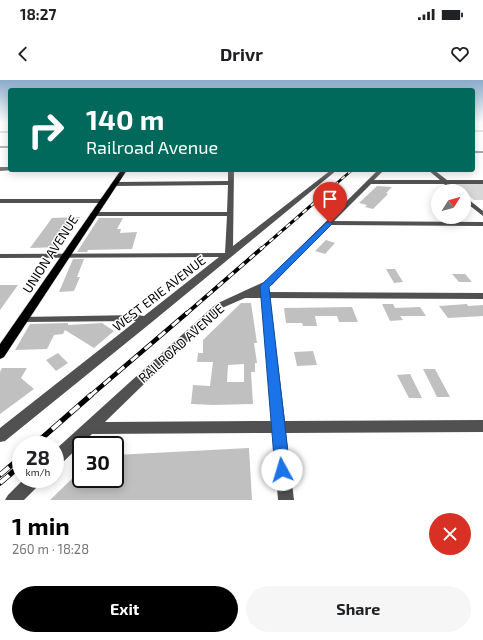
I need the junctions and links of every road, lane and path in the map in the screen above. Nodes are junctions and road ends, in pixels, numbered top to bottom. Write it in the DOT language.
graph roads {
  1 [pos="123,172"];
  2 [pos="231,172"];
  3 [pos="332,172"];
  4 [pos="379,172"];
  5 [pos="434,172"];
  6 [pos="369,182"];
  7 [pos="445,182"];
  8 [pos="483,182"];
  9 [pos="230,183"];
  10 [pos="114,184"];
  11 [pos="447,184"];
  12 [pos="102,201"];
  13 [pos="2,202"];
  14 [pos="471,204"];
  15 [pos="93,214"];
  16 [pos="228,214"];
  17 [pos="483,214"];
  18 [pos="330,223"];
  19 [pos="483,224"];
  20 [pos="228,255"];
  21 [pos="0,256"];
  22 [pos="65,256"];
  23 [pos="265,291"];
  24 [pos="483,296"];
  25 [pos="24,318"];
  26 [pos="148,320"];
  27 [pos="0,354"];
  28 [pos="277,426"];
  29 [pos="483,426"];
  30 [pos="89,428"];
  31 [pos="0,436"];
  32 [pos="64,452"];
  33 [pos="26,488"];
  34 [pos="13,500"];
  35 [pos="286,500"];
  1 -- 10 [label="main road, UNION AVENUE"];
  2 -- 9 [label="street"];
  3 -- 20 [label="street, WEST ERIE AVENUE"];
  4 -- 6 [label="street, RAILROAD AVENUE"];
  5 -- 7 [label="street"];
  6 -- 7 [label="street"];
  6 -- 18 [label="street, RAILROAD AVENUE"];
  7 -- 8 [label="street"];
  7 -- 11 [label="street"];
  9 -- 10 [label="street"];
  9 -- 16 [label="street"];
  10 -- 12 [label="main road, UNION AVENUE"];
  12 -- 13 [label="street"];
  12 -- 15 [label="main road, UNION AVENUE"];
  14 -- 17 [label="street"];
  15 -- 16 [label="street"];
  15 -- 22 [label="main road, UNION AVENUE"];
  16 -- 20 [label="street"];
  18 -- 19 [label="street"];
  18 -- 23 [label="street, RAILROAD AVENUE"];
  20 -- 22 [label="street"];
  20 -- 26 [label="street, WEST ERIE AVENUE"];
  21 -- 22 [label="street"];
  22 -- 25 [label="main road, UNION AVENUE"];
  23 -- 24 [label="street"];
  23 -- 28 [label="street"];
  23 -- 30 [label="street, RAILROAD AVENUE"];
  25 -- 26 [label="street"];
  25 -- 27 [label="main road, UNION AVENUE"];
  26 -- 31 [label="street, WEST ERIE AVENUE"];
  28 -- 29 [label="street"];
  28 -- 30 [label="street"];
  28 -- 35 [label="street"];
  30 -- 32 [label="street, RAILROAD AVENUE"];
  33 -- 34 [label="street"];
}
